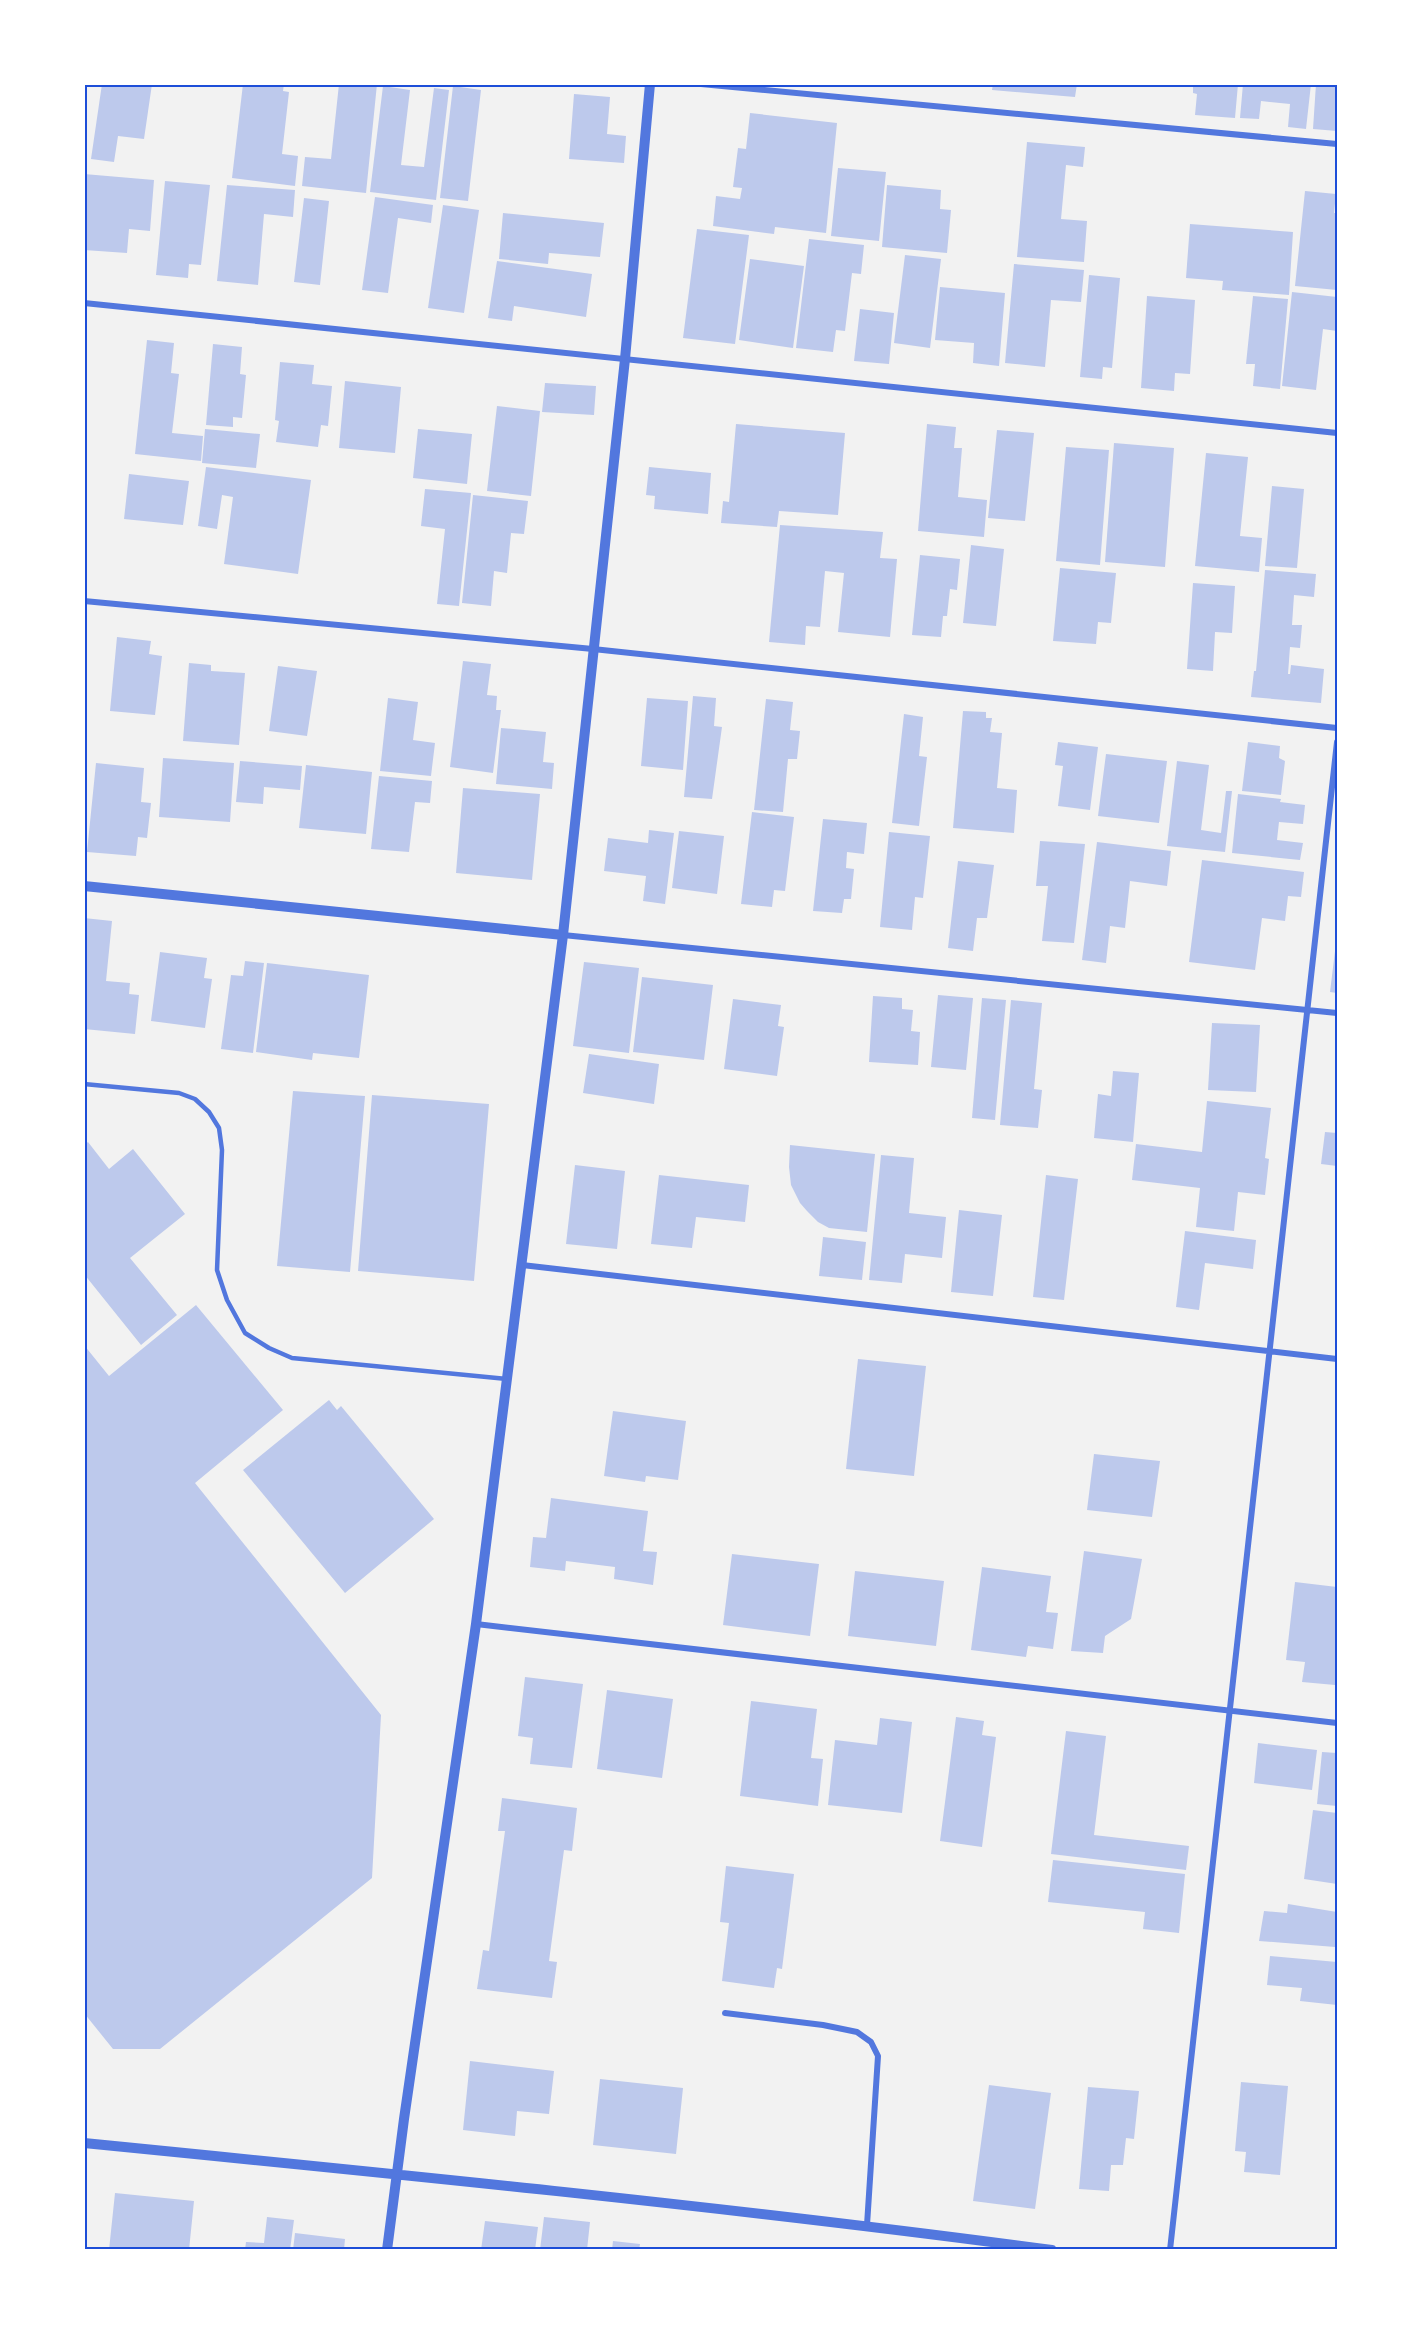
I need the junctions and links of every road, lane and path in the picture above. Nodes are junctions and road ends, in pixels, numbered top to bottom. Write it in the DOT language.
graph roads {
  1 [pos="650,84"];
  2 [pos="701,84"];
  3 [pos="1337,144"];
  4 [pos="84,303"];
  5 [pos="625,359"];
  6 [pos="1337,433"];
  7 [pos="84,601"];
  8 [pos="593,649"];
  9 [pos="1337,728"];
  10 [pos="1337,742"];
  11 [pos="84,886"];
  12 [pos="563,935"];
  13 [pos="1308,1010"];
  14 [pos="1337,1013"];
  15 [pos="84,1084"];
  16 [pos="522,1265"];
  17 [pos="1270,1352"];
  18 [pos="1337,1359"];
  19 [pos="507,1380"];
  20 [pos="476,1624"];
  21 [pos="1231,1711"];
  22 [pos="1337,1723"];
  23 [pos="725,2013"];
  24 [pos="84,2143"];
  25 [pos="397,2174"];
  26 [pos="867,2225"];
  27 [pos="387,2250"];
  28 [pos="1053,2250"];
  29 [pos="1170,2250"];
  1 -- 5 [label="street"];
  2 -- 3 [label="street"];
  4 -- 5 [label="street"];
  5 -- 6 [label="street"];
  5 -- 8 [label="street"];
  7 -- 8 [label="street"];
  8 -- 9 [label="street"];
  8 -- 12 [label="street"];
  10 -- 13 [label="street"];
  11 -- 12 [label="street"];
  12 -- 13 [label="street"];
  12 -- 16 [label="street"];
  13 -- 14 [label="street"];
  13 -- 17 [label="street"];
  15 -- 19 [label="lane"];
  16 -- 17 [label="street"];
  16 -- 19 [label="street"];
  17 -- 18 [label="street"];
  17 -- 21 [label="street"];
  19 -- 20 [label="street"];
  20 -- 21 [label="street"];
  20 -- 25 [label="street"];
  21 -- 22 [label="street"];
  21 -- 29 [label="street"];
  23 -- 26 [label="street"];
  24 -- 25 [label="street"];
  25 -- 26 [label="street"];
  25 -- 27 [label="street"];
  26 -- 28 [label="street"];
}
